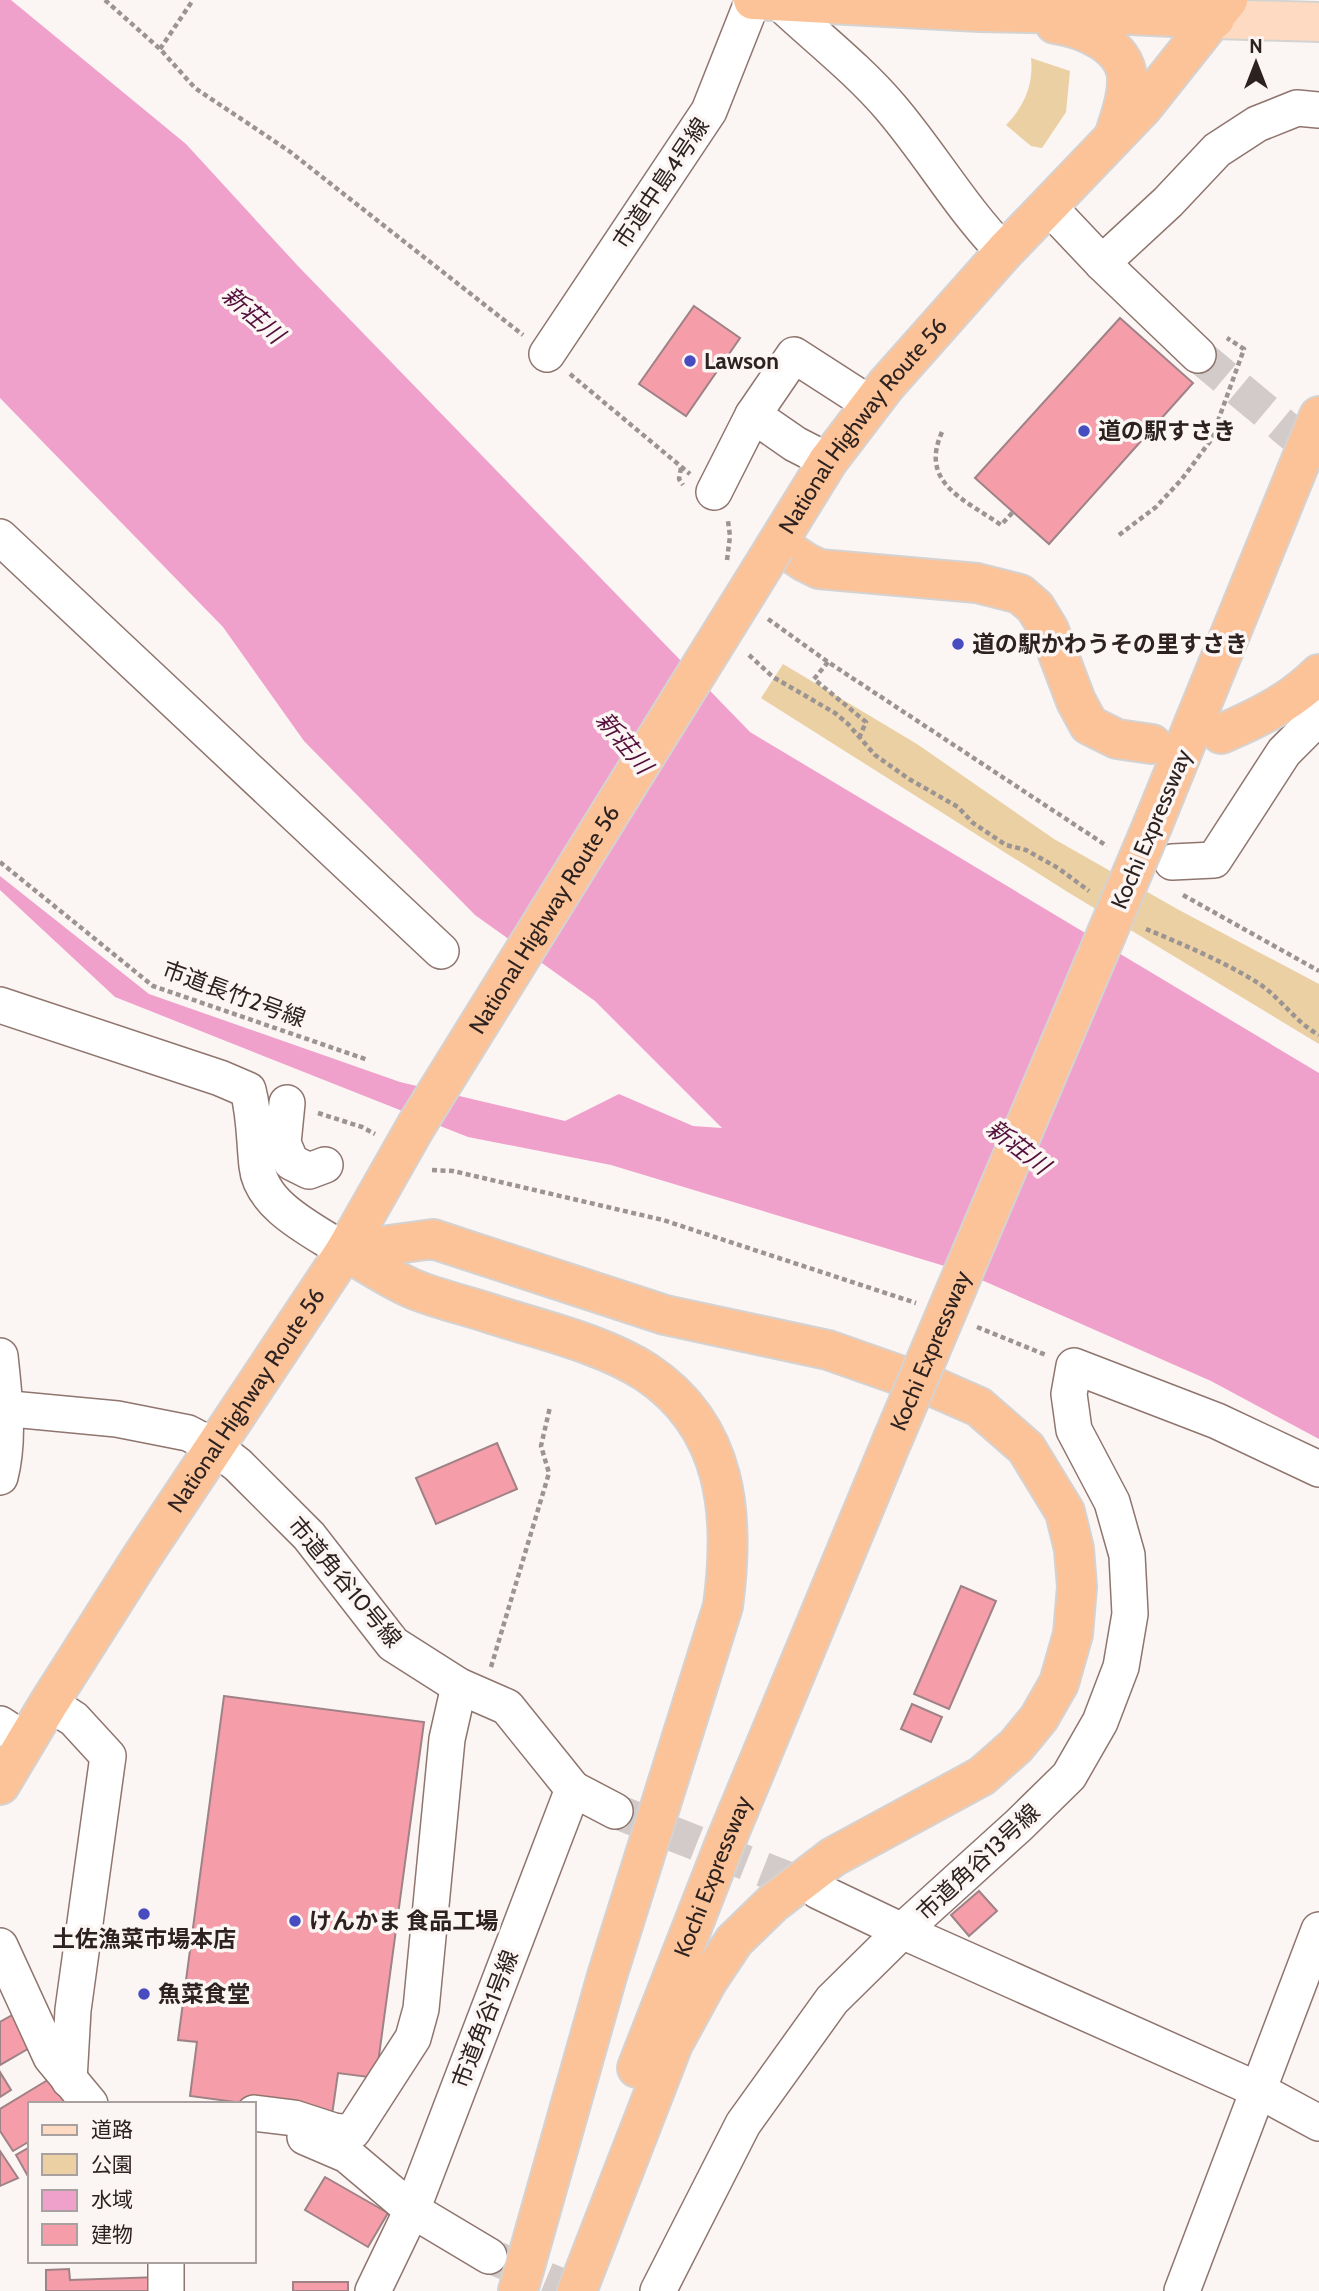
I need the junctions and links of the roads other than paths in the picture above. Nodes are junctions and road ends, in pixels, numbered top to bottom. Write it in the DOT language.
graph roads {
  1 [pos="761,0"];
  2 [pos="1201,9"];
  3 [pos="981,12"];
  4 [pos="1319,22"];
  5 [pos="1319,110"];
  6 [pos="1114,137"];
  7 [pos="1049,207"];
  8 [pos="1004,252"];
  9 [pos="1102,263"];
  10 [pos="547,354"];
  11 [pos="1198,355"];
  12 [pos="870,404"];
  13 [pos="753,415"];
  14 [pos="1319,416"];
  15 [pos="828,461"];
  16 [pos="715,492"];
  17 [pos="0,537"];
  18 [pos="776,545"];
  19 [pos="1319,674"];
  20 [pos="1319,717"];
  21 [pos="1221,734"];
  22 [pos="1152,744"];
  23 [pos="1174,876"];
  24 [pos="441,951"];
  25 [pos="0,1005"];
  26 [pos="287,1103"];
  27 [pos="325,1165"];
  28 [pos="345,1251"];
  29 [pos="0,1356"];
  30 [pos="3,1408"];
  31 [pos="215,1447"];
  32 [pos="1319,1469"];
  33 [pos="0,1477"];
  34 [pos="470,1690"];
  35 [pos="48,1703"];
  36 [pos="13,1732"];
  37 [pos="0,1785"];
  38 [pos="573,1789"];
  39 [pos="615,1811"];
  40 [pos="818,1891"];
  41 [pos="1319,1930"];
  42 [pos="902,1931"];
  43 [pos="0,1946"];
  44 [pos="1256,2090"];
  45 [pos="79,2092"];
  46 [pos="256,2113"];
  47 [pos="1319,2123"];
  48 [pos="256,2129"];
  49 [pos="412,2210"];
  50 [pos="489,2256"];
  51 [pos="166,2263"];
  52 [pos="166,2291"];
  53 [pos="373,2291"];
  54 [pos="518,2291"];
  55 [pos="550,2291"];
  56 [pos="577,2291"];
  57 [pos="658,2291"];
  58 [pos="1182,2291"];
  1 -- 3 [label="highway"];
  1 -- 8 [label="street"];
  1 -- 10 [label="street, 市道中島4号線"];
  2 -- 3 [label="highway"];
  2 -- 4 [label="main road"];
  2 -- 6 [label="highway, National Highway Route 56"];
  3 -- 6 [label="highway"];
  5 -- 9 [label="street"];
  6 -- 7 [label="highway, National Highway Route 56"];
  7 -- 8 [label="highway, National Highway Route 56"];
  7 -- 9 [label="street"];
  8 -- 12 [label="highway, National Highway Route 56"];
  9 -- 11 [label="street"];
  12 -- 13 [label="street"];
  12 -- 15 [label="highway, National Highway Route 56"];
  13 -- 15 [label="street"];
  13 -- 16 [label="street"];
  14 -- 55 [label="highway, Kochi Expressway, bridge"];
  15 -- 18 [label="highway, National Highway Route 56"];
  17 -- 24 [label="street"];
  18 -- 22 [label="highway"];
  18 -- 28 [label="highway, National Highway Route 56, bridge"];
  19 -- 21 [label="highway"];
  20 -- 23 [label="street"];
  25 -- 28 [label="street"];
  26 -- 27 [label="street"];
  28 -- 31 [label="highway, National Highway Route 56"];
  28 -- 54 [label="highway"];
  28 -- 56 [label="highway"];
  29 -- 30 [label="street"];
  30 -- 31 [label="street, 市道角谷10号線"];
  30 -- 33 [label="street"];
  31 -- 34 [label="street, 市道角谷10号線"];
  31 -- 35 [label="highway, National Highway Route 56"];
  32 -- 42 [label="street, 市道角谷13号線"];
  34 -- 38 [label="street, 市道角谷10号線"];
  34 -- 46 [label="street"];
  35 -- 36 [label="highway, National Highway Route 56"];
  35 -- 45 [label="street"];
  36 -- 37 [label="highway, National Highway Route 56"];
  38 -- 39 [label="street"];
  38 -- 49 [label="street, 市道角谷1号線"];
  40 -- 42 [label="street"];
  41 -- 44 [label="street"];
  42 -- 44 [label="street, 市道角谷13号線"];
  42 -- 57 [label="street"];
  43 -- 45 [label="street"];
  44 -- 47 [label="street, 市道角谷13号線"];
  44 -- 58 [label="street"];
  48 -- 49 [label="street"];
  49 -- 50 [label="street"];
  49 -- 53 [label="street, 市道角谷1号線"];
  51 -- 52 [label="street"];
}
